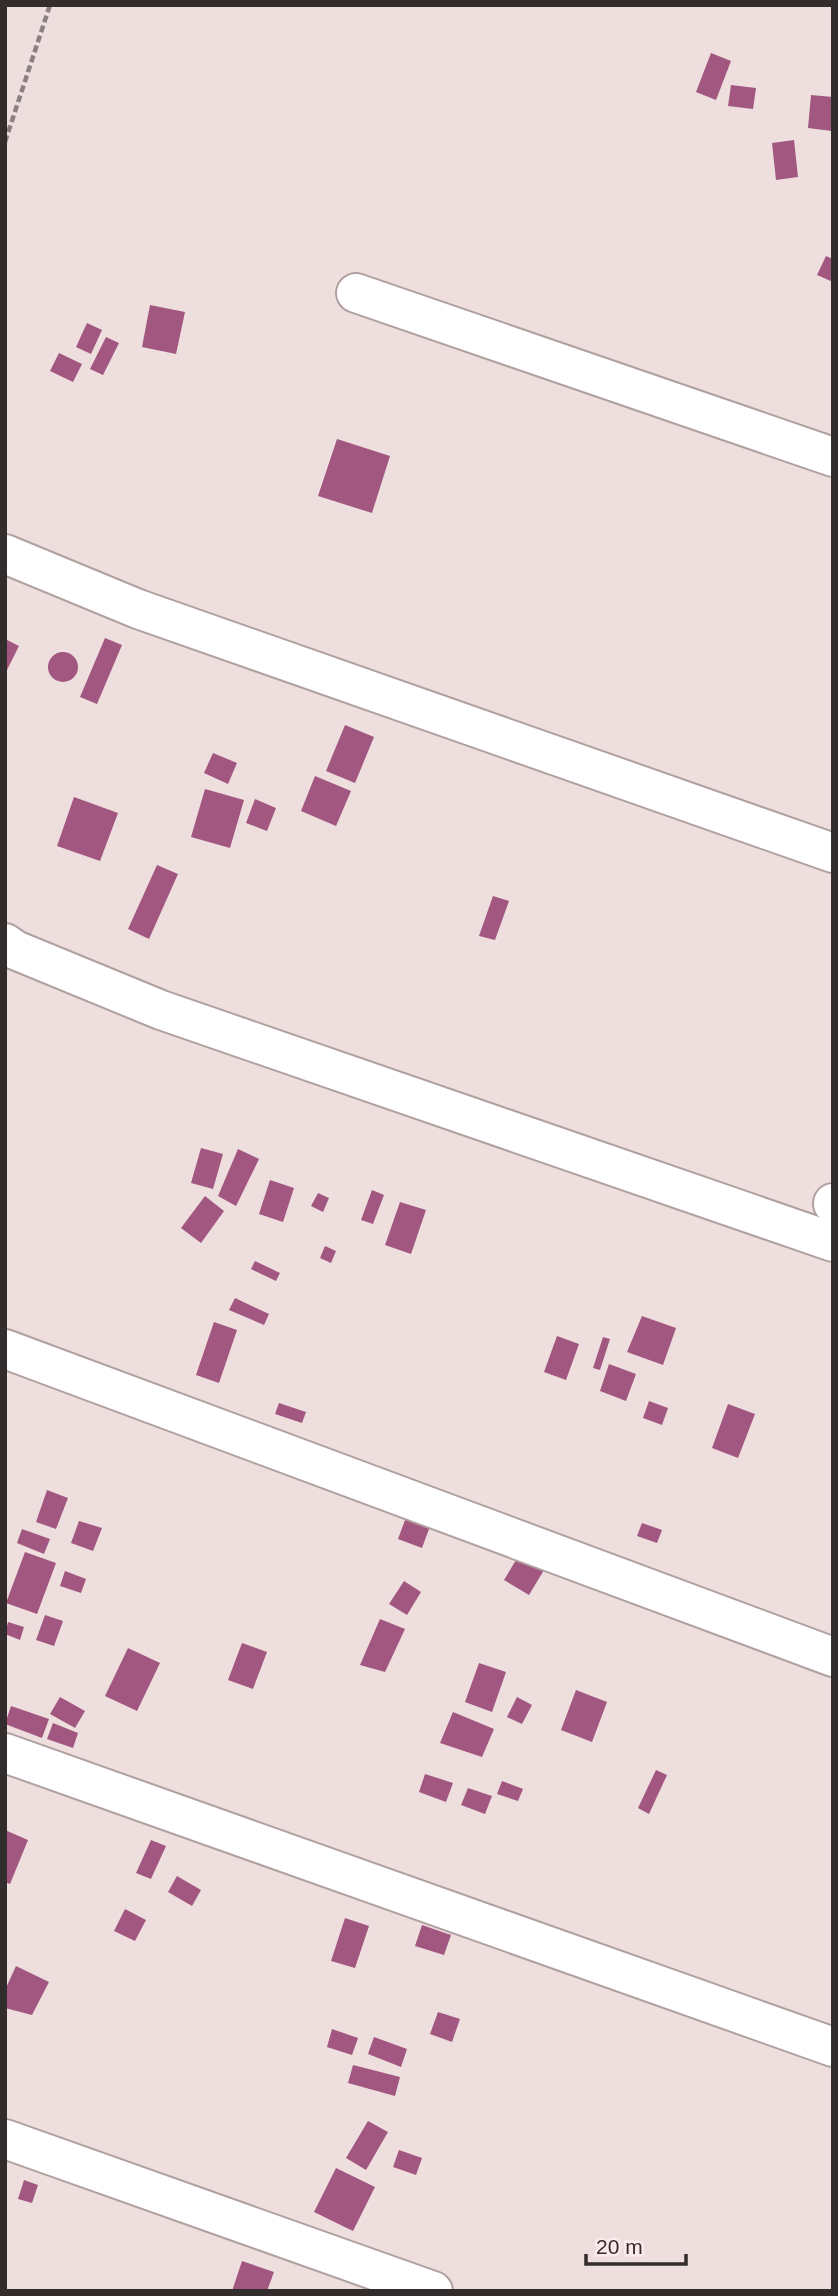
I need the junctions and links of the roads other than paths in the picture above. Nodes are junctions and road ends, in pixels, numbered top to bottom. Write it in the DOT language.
graph roads {
  1 [pos="356,293"];
  2 [pos="833,457"];
  3 [pos="5,554"];
  4 [pos="833,853"];
  5 [pos="5,943"];
  6 [pos="833,1242"];
  7 [pos="5,1349"];
  8 [pos="833,1657"];
  9 [pos="5,1754"];
  10 [pos="833,2047"];
  11 [pos="5,2139"];
  12 [pos="433,2291"];
  1 -- 2 [label="street"];
  3 -- 4 [label="street"];
  5 -- 6 [label="street"];
  7 -- 8 [label="street"];
  9 -- 10 [label="street"];
  11 -- 12 [label="street"];
}
